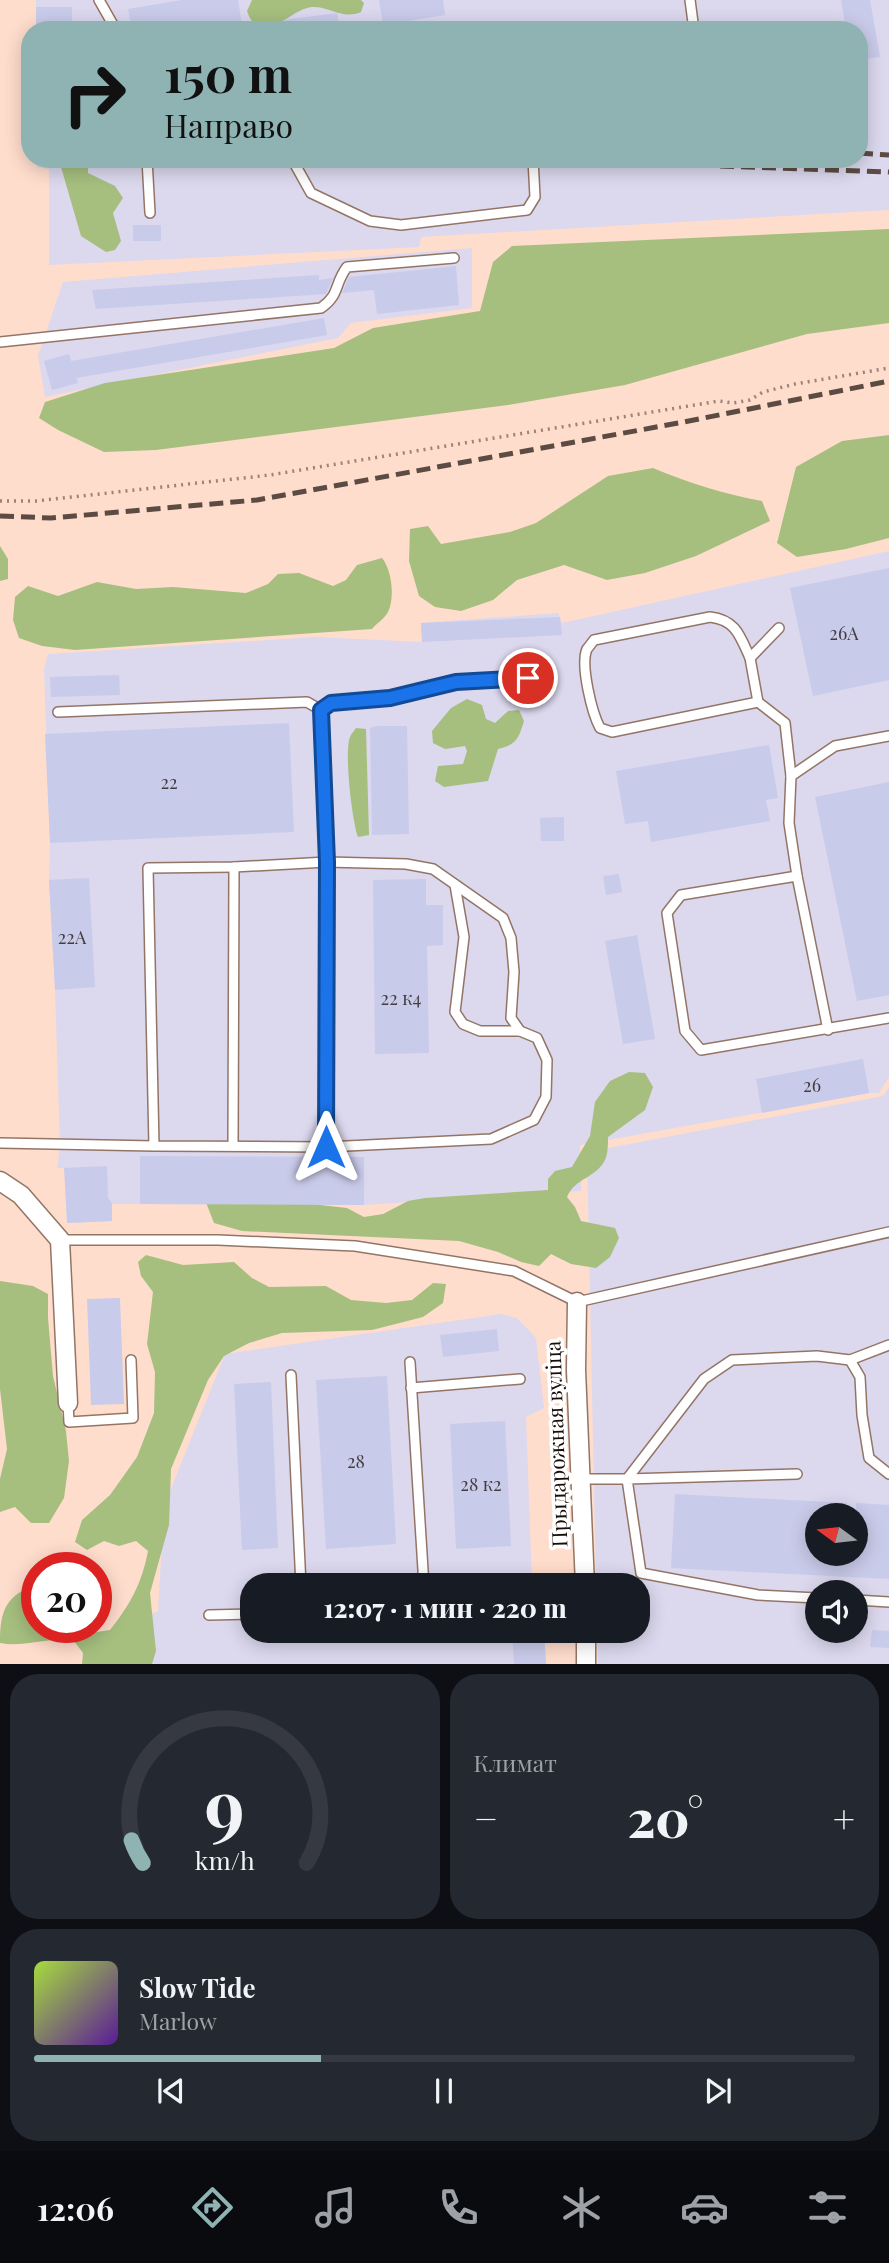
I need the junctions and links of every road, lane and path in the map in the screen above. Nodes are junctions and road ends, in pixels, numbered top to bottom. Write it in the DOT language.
graph roads {
  1 [pos="99,0"];
  2 [pos="690,0"];
  3 [pos="111,21"];
  4 [pos="693,21"];
  5 [pos="148,168"];
  6 [pos="297,168"];
  7 [pos="533,168"];
  8 [pos="150,213"];
  9 [pos="454,258"];
  10 [pos="0,342"];
  11 [pos="889,368"];
  12 [pos="0,501"];
  13 [pos="779,628"];
  14 [pos="750,657"];
  15 [pos="528,678"];
  16 [pos="758,702"];
  17 [pos="321,710"];
  18 [pos="58,712"];
  19 [pos="889,736"];
  20 [pos="791,776"];
  21 [pos="327,862"];
  22 [pos="234,867"];
  23 [pos="797,876"];
  24 [pos="455,885"];
  25 [pos="889,1018"];
  26 [pos="828,1030"];
  27 [pos="520,1031"];
  28 [pos="0,1143"];
  29 [pos="154,1146"];
  30 [pos="233,1146"];
  31 [pos="326,1147"];
  32 [pos="0,1181"];
  33 [pos="889,1232"];
  34 [pos="60,1240"];
  35 [pos="577,1302"];
  36 [pos="889,1345"];
  37 [pos="131,1360"];
  38 [pos="850,1360"];
  39 [pos="410,1362"];
  40 [pos="291,1375"];
  41 [pos="520,1379"];
  42 [pos="411,1388"];
  43 [pos="68,1403"];
  44 [pos="797,1474"];
  45 [pos="889,1474"];
  46 [pos="579,1479"];
  47 [pos="627,1479"];
  48 [pos="301,1573"];
  49 [pos="424,1573"];
  50 [pos="584,1573"];
  51 [pos="805,1597"];
  52 [pos="868,1601"];
  53 [pos="889,1602"];
  54 [pos="240,1614"];
  55 [pos="209,1615"];
  56 [pos="586,1643"];
  57 [pos="586,1664"];
  1 -- 3 [label="lane"];
  2 -- 4 [label="lane"];
  5 -- 8 [label="lane"];
  6 -- 7 [label="lane"];
  9 -- 10 [label="lane"];
  11 -- 12 [label="path"];
  13 -- 14 [label="lane"];
  14 -- 16 [label="lane"];
  14 -- 16 [label="lane"];
  15 -- 17 [label="lane"];
  16 -- 20 [label="lane"];
  17 -- 18 [label="lane"];
  17 -- 21 [label="lane"];
  19 -- 20 [label="lane"];
  20 -- 23 [label="lane"];
  21 -- 22 [label="lane"];
  21 -- 24 [label="lane"];
  21 -- 31 [label="lane"];
  22 -- 29 [label="lane"];
  22 -- 30 [label="lane"];
  23 -- 26 [label="lane"];
  23 -- 26 [label="lane"];
  24 -- 27 [label="lane"];
  24 -- 27 [label="lane"];
  25 -- 26 [label="lane"];
  27 -- 31 [label="lane"];
  28 -- 29 [label="lane"];
  29 -- 30 [label="lane"];
  30 -- 31 [label="lane"];
  32 -- 34 [label="street"];
  33 -- 35 [label="lane"];
  34 -- 35 [label="lane"];
  34 -- 43 [label="street"];
  35 -- 46 [label="street, Прыдарожная вуліца"];
  36 -- 38 [label="lane"];
  37 -- 43 [label="lane"];
  38 -- 45 [label="lane"];
  38 -- 47 [label="lane"];
  39 -- 42 [label="lane"];
  40 -- 48 [label="lane"];
  41 -- 42 [label="lane"];
  42 -- 49 [label="lane"];
  44 -- 47 [label="lane"];
  46 -- 47 [label="lane"];
  46 -- 50 [label="street, Прыдарожная вуліца"];
  47 -- 51 [label="lane"];
  52 -- 53 [label="lane"];
  54 -- 55 [label="lane"];
  56 -- 57 [label="street"];
}
